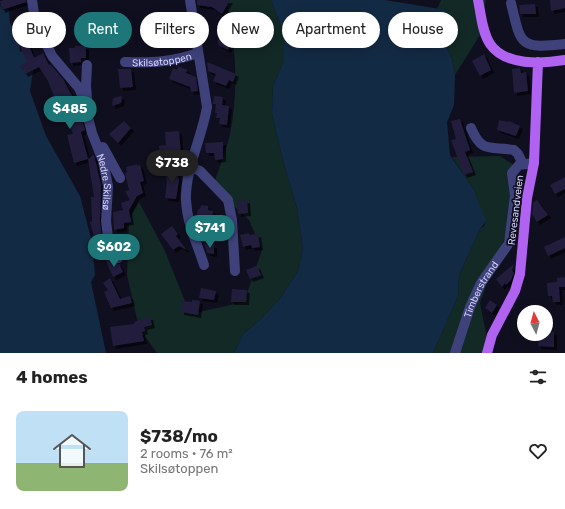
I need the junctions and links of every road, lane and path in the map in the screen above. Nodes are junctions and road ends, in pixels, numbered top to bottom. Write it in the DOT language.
graph roads {
  1 [pos="32,0"];
  2 [pos="190,0"];
  3 [pos="478,0"];
  4 [pos="512,2"];
  5 [pos="565,44"];
  6 [pos="198,53"];
  7 [pos="565,60"];
  8 [pos="125,62"];
  9 [pos="538,62"];
  10 [pos="87,65"];
  11 [pos="87,112"];
  12 [pos="471,128"];
  13 [pos="534,163"];
  14 [pos="523,164"];
  15 [pos="191,167"];
  16 [pos="120,178"];
  17 [pos="118,258"];
  18 [pos="204,265"];
  19 [pos="236,271"];
  20 [pos="455,353"];
  21 [pos="487,353"];
  1 -- 11 [label="street, Nedre Skilsø"];
  2 -- 6 [label="street, Skilsøtoppen"];
  3 -- 9 [label="main road"];
  4 -- 5 [label="street"];
  6 -- 8 [label="street, Skilsøtoppen"];
  6 -- 15 [label="street, Skilsøtoppen"];
  7 -- 9 [label="main road"];
  9 -- 13 [label="main road, Revesandveien"];
  10 -- 11 [label="street"];
  11 -- 16 [label="street"];
  11 -- 17 [label="street, Nedre Skilsø"];
  12 -- 14 [label="street"];
  13 -- 14 [label="street"];
  13 -- 21 [label="main road, Revesandveien"];
  14 -- 20 [label="street, Timberstrand"];
  15 -- 18 [label="street, Skilsøtoppen"];
  15 -- 19 [label="street"];
}
